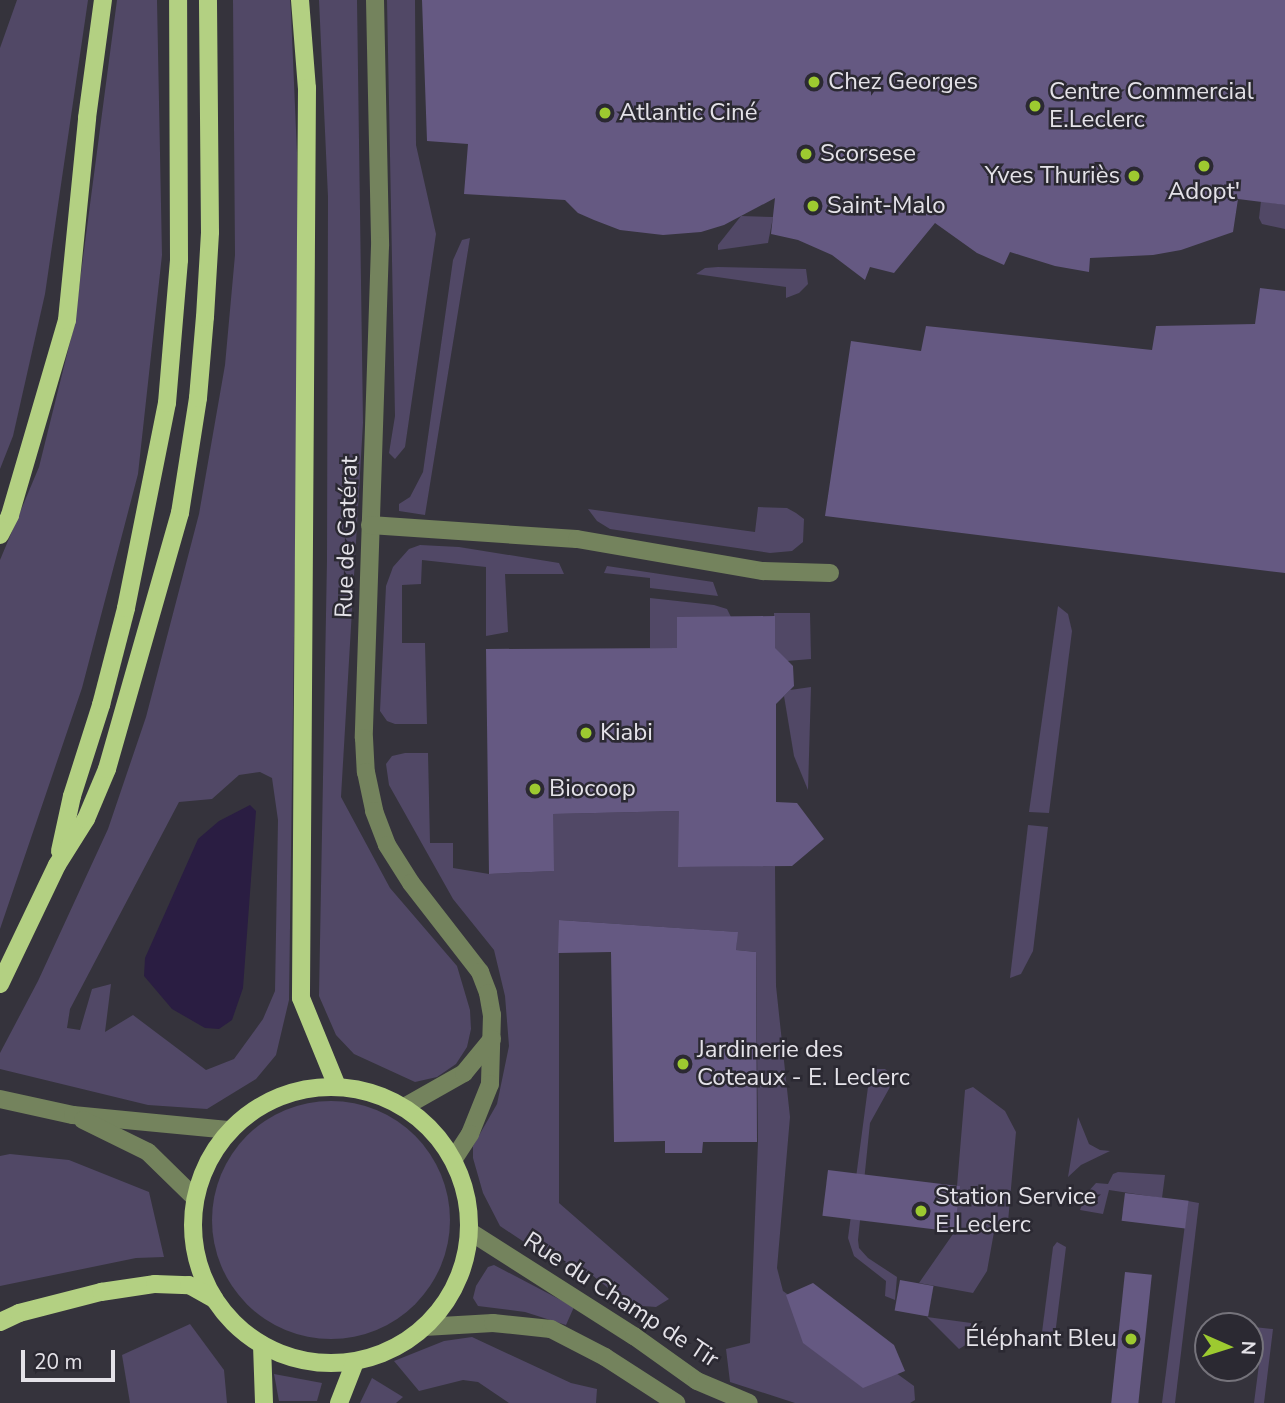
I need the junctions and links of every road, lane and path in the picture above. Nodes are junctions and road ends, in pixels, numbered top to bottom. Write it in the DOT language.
graph roads {
  1 [pos="103,0"];
  2 [pos="178,0"];
  3 [pos="208,0"];
  4 [pos="300,0"];
  5 [pos="375,0"];
  6 [pos="370,525"];
  7 [pos="0,535"];
  8 [pos="830,573"];
  9 [pos="57,865"];
  10 [pos="0,984"];
  11 [pos="492,1040"];
  12 [pos="337,1086"];
  13 [pos="0,1099"];
  14 [pos="404,1107"];
  15 [pos="73,1115"];
  16 [pos="230,1130"];
  17 [pos="453,1160"];
  18 [pos="195,1198"];
  19 [pos="469,1231"];
  20 [pos="214,1299"];
  21 [pos="0,1322"];
  22 [pos="424,1327"];
  23 [pos="262,1345"];
  24 [pos="355,1362"];
  25 [pos="264,1403"];
  26 [pos="339,1403"];
  27 [pos="676,1403"];
  28 [pos="749,1403"];
  1 -- 7 [label="main road"];
  2 -- 9 [label="main road"];
  3 -- 9 [label="main road"];
  4 -- 12 [label="main road"];
  5 -- 6 [label="street, Rue de Gatérat"];
  6 -- 8 [label="street"];
  6 -- 11 [label="street, Rue de Gatérat"];
  9 -- 10 [label="main road"];
  11 -- 14 [label="street"];
  11 -- 17 [label="street, Rue de Gatérat"];
  12 -- 14 [label="main road"];
  12 -- 16 [label="main road"];
  13 -- 15 [label="street"];
  14 -- 17 [label="main road"];
  15 -- 16 [label="street"];
  15 -- 18 [label="street"];
  16 -- 18 [label="main road"];
  17 -- 19 [label="main road"];
  18 -- 20 [label="main road"];
  19 -- 22 [label="main road"];
  19 -- 28 [label="street, Rue du Champ de Tir"];
  20 -- 21 [label="main road"];
  20 -- 23 [label="main road"];
  22 -- 24 [label="main road"];
  22 -- 27 [label="street"];
  23 -- 24 [label="main road"];
  23 -- 25 [label="main road"];
  24 -- 26 [label="main road"];
}
